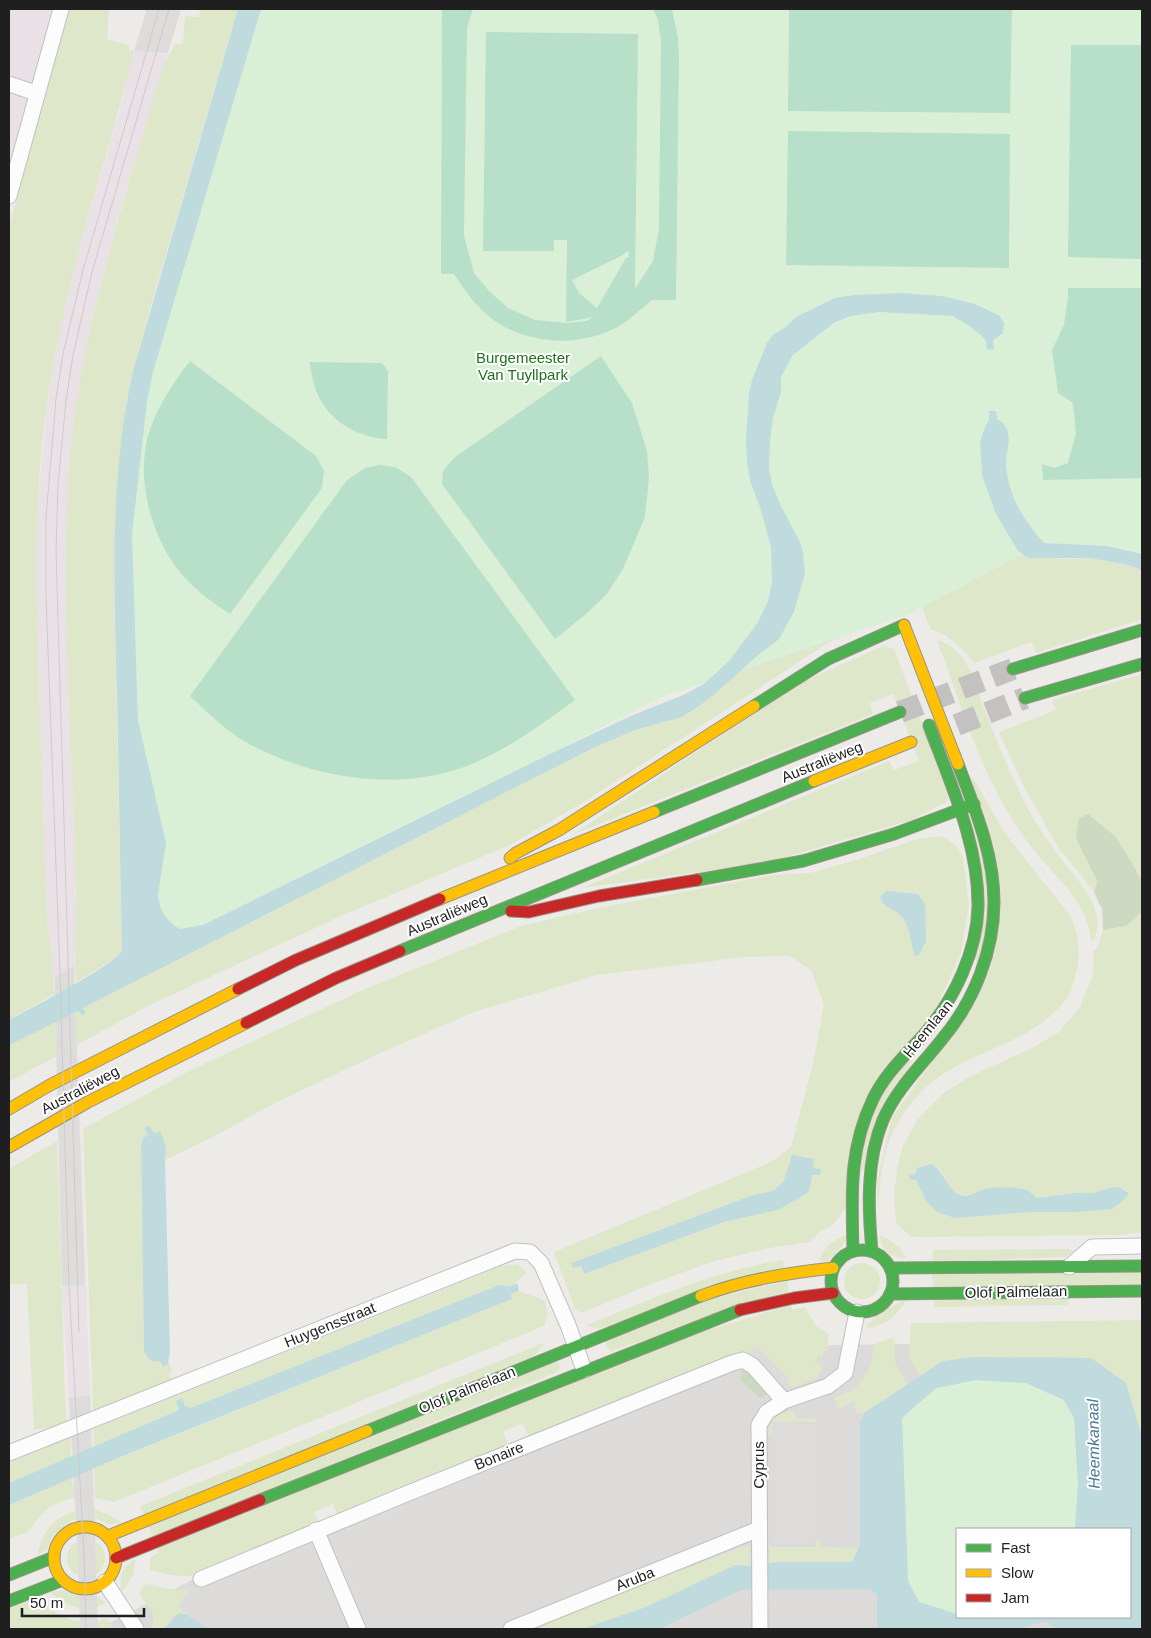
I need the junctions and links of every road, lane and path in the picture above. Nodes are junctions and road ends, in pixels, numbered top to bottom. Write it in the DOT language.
graph roads {
  1 [pos="61,9"];
  2 [pos="9,84"];
  3 [pos="36,93"];
  4 [pos="9,194"];
  5 [pos="899,627"];
  6 [pos="1142,630"];
  7 [pos="900,648"];
  8 [pos="1142,664"];
  9 [pos="1013,669"];
  10 [pos="1025,698"];
  11 [pos="923,710"];
  12 [pos="900,712"];
  13 [pos="912,742"];
  14 [pos="974,804"];
  15 [pos="959,809"];
  16 [pos="490,878"];
  17 [pos="497,910"];
  18 [pos="9,1109"];
  19 [pos="9,1147"];
  20 [pos="1142,1246"];
  21 [pos="853,1251"];
  22 [pos="872,1252"];
  23 [pos="1142,1266"];
  24 [pos="1069,1267"];
  25 [pos="833,1268"];
  26 [pos="890,1268"];
  27 [pos="1142,1290"];
  28 [pos="833,1293"];
  29 [pos="890,1294"];
  30 [pos="857,1312"];
  31 [pos="575,1346"];
  32 [pos="584,1370"];
  33 [pos="784,1401"];
  34 [pos="9,1453"];
  35 [pos="758,1529"];
  36 [pos="316,1530"];
  37 [pos="108,1536"];
  38 [pos="54,1557"];
  39 [pos="116,1558"];
  40 [pos="9,1575"];
  41 [pos="201,1579"];
  42 [pos="63,1580"];
  43 [pos="105,1582"];
  44 [pos="9,1601"];
  45 [pos="136,1629"];
  46 [pos="358,1629"];
  47 [pos="511,1629"];
  48 [pos="760,1629"];
  1 -- 3 [label="street"];
  2 -- 3 [label="street"];
  3 -- 4 [label="street"];
  5 -- 7 [label="street"];
  5 -- 14 [label="street, Heemlaan"];
  5 -- 16 [label="street"];
  6 -- 9 [label="street"];
  8 -- 10 [label="street"];
  11 -- 15 [label="street, Heemlaan"];
  12 -- 16 [label="street, Australiëweg"];
  13 -- 17 [label="street, Australiëweg"];
  14 -- 15 [label="street"];
  14 -- 22 [label="street, Heemlaan"];
  15 -- 17 [label="street"];
  15 -- 21 [label="street, Heemlaan"];
  16 -- 18 [label="street, Australiëweg"];
  17 -- 19 [label="street, Australiëweg"];
  20 -- 24 [label="street, Olof Palmelaan"];
  21 -- 22 [label="street"];
  21 -- 25 [label="street"];
  22 -- 26 [label="street"];
  23 -- 24 [label="street, Olof Palmelaan"];
  24 -- 26 [label="street, Olof Palmelaan"];
  25 -- 28 [label="street"];
  25 -- 31 [label="street, Olof Palmelaan"];
  26 -- 29 [label="street"];
  27 -- 29 [label="street, Olof Palmelaan"];
  28 -- 30 [label="street"];
  28 -- 32 [label="street, Olof Palmelaan"];
  29 -- 30 [label="street"];
  30 -- 33 [label="street, Cyprus"];
  31 -- 32 [label="street, Huygensstraat"];
  31 -- 34 [label="street, Huygensstraat"];
  31 -- 37 [label="street, Olof Palmelaan"];
  32 -- 39 [label="street, Olof Palmelaan"];
  33 -- 35 [label="street, Cyprus"];
  33 -- 36 [label="street, Bonaire"];
  35 -- 47 [label="street, Aruba"];
  35 -- 48 [label="street, Cyprus"];
  36 -- 41 [label="street, Bonaire"];
  36 -- 46 [label="street"];
  37 -- 38 [label="street"];
  37 -- 39 [label="street"];
  38 -- 40 [label="street"];
  38 -- 42 [label="street"];
  39 -- 43 [label="street"];
  42 -- 43 [label="street"];
  42 -- 44 [label="street"];
  43 -- 45 [label="street"];
}
